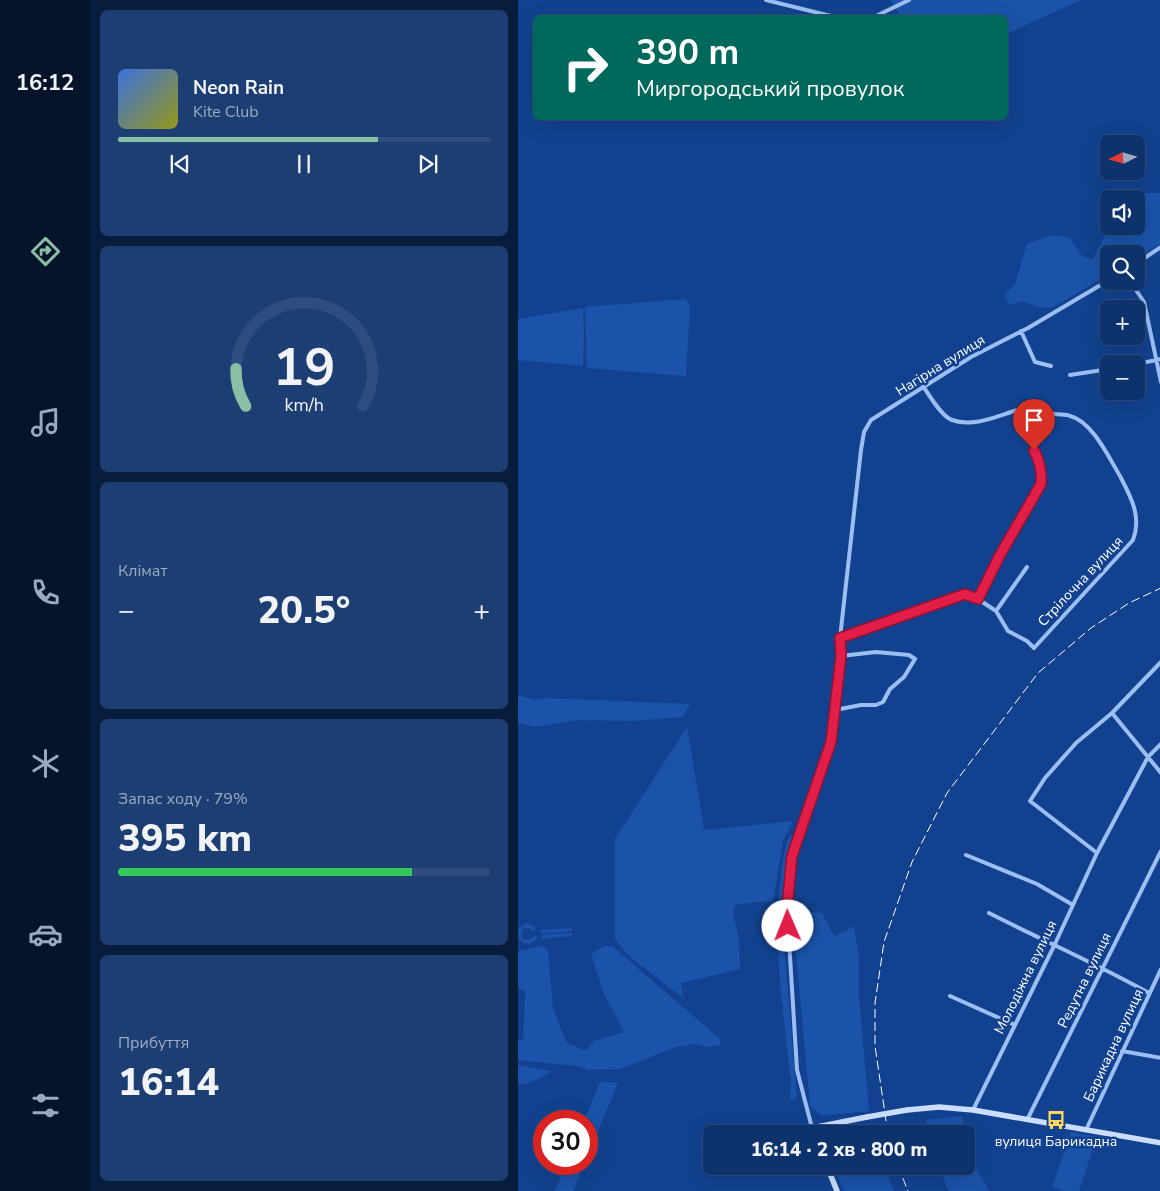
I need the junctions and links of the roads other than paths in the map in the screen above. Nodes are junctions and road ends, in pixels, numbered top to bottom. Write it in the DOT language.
graph roads {
  1 [pos="766,0"];
  2 [pos="909,0"];
  3 [pos="827,15"];
  4 [pos="878,15"];
  5 [pos="1160,247"];
  6 [pos="1145,257"];
  7 [pos="1100,285"];
  8 [pos="1136,290"];
  9 [pos="1021,331"];
  10 [pos="1158,359"];
  11 [pos="1145,362"];
  12 [pos="1051,366"];
  13 [pos="1100,370"];
  14 [pos="1070,375"];
  15 [pos="1160,382"];
  16 [pos="923,386"];
  17 [pos="1047,411"];
  18 [pos="1027,567"];
  19 [pos="978,599"];
  20 [pos="996,611"];
  21 [pos="840,638"];
  22 [pos="841,656"];
  23 [pos="1160,662"];
  24 [pos="835,710"];
  25 [pos="1112,713"];
  26 [pos="1160,744"];
  27 [pos="1148,757"];
  28 [pos="1160,773"];
  29 [pos="1160,851"];
  30 [pos="1097,853"];
  31 [pos="966,855"];
  32 [pos="1073,904"];
  33 [pos="989,913"];
  34 [pos="1054,946"];
  35 [pos="1103,968"];
  36 [pos="1160,969"];
  37 [pos="1149,993"];
  38 [pos="950,996"];
  39 [pos="1015,1025"];
  40 [pos="1122,1051"];
  41 [pos="1160,1058"];
  42 [pos="973,1110"];
  43 [pos="1027,1120"];
  44 [pos="811,1125"];
  45 [pos="836,1125"];
  46 [pos="1086,1130"];
  47 [pos="1160,1143"];
  48 [pos="831,1175"];
  49 [pos="837,1191"];
  1 -- 3 [label="street"];
  2 -- 4 [label="street"];
  5 -- 6 [label="street"];
  7 -- 9 [label="street, Нагірна вулиця"];
  8 -- 10 [label="street"];
  9 -- 12 [label="street"];
  9 -- 16 [label="street, Нагірна вулиця"];
  10 -- 11 [label="street"];
  10 -- 15 [label="street"];
  13 -- 14 [label="street"];
  16 -- 17 [label="street, Стрілочна вулиця"];
  16 -- 21 [label="street, Нагірна вулиця"];
  17 -- 19 [label="street"];
  17 -- 20 [label="street, Стрілочна вулиця"];
  18 -- 20 [label="street"];
  19 -- 20 [label="street"];
  19 -- 21 [label="street"];
  21 -- 22 [label="street"];
  22 -- 24 [label="street"];
  22 -- 24 [label="street"];
  23 -- 25 [label="street"];
  24 -- 44 [label="street"];
  25 -- 27 [label="street"];
  25 -- 30 [label="street"];
  26 -- 27 [label="street, Молодіжна вулиця"];
  27 -- 28 [label="street"];
  27 -- 30 [label="street, Молодіжна вулиця"];
  29 -- 35 [label="street, Редутна вулиця"];
  30 -- 32 [label="street, Молодіжна вулиця"];
  31 -- 32 [label="street"];
  32 -- 34 [label="street, Молодіжна вулиця"];
  33 -- 34 [label="street"];
  34 -- 35 [label="street"];
  34 -- 39 [label="street, Молодіжна вулиця"];
  35 -- 37 [label="street"];
  35 -- 43 [label="street, Редутна вулиця"];
  36 -- 37 [label="street, Барикадна вулиця"];
  37 -- 40 [label="street, Барикадна вулиця"];
  38 -- 39 [label="street"];
  39 -- 42 [label="street, Молодіжна вулиця"];
  40 -- 41 [label="street"];
  40 -- 46 [label="street, Барикадна вулиця"];
  42 -- 43 [label="street"];
  42 -- 45 [label="street, bridge"];
  43 -- 46 [label="street"];
  46 -- 47 [label="street"];
  48 -- 49 [label="street"];
}
